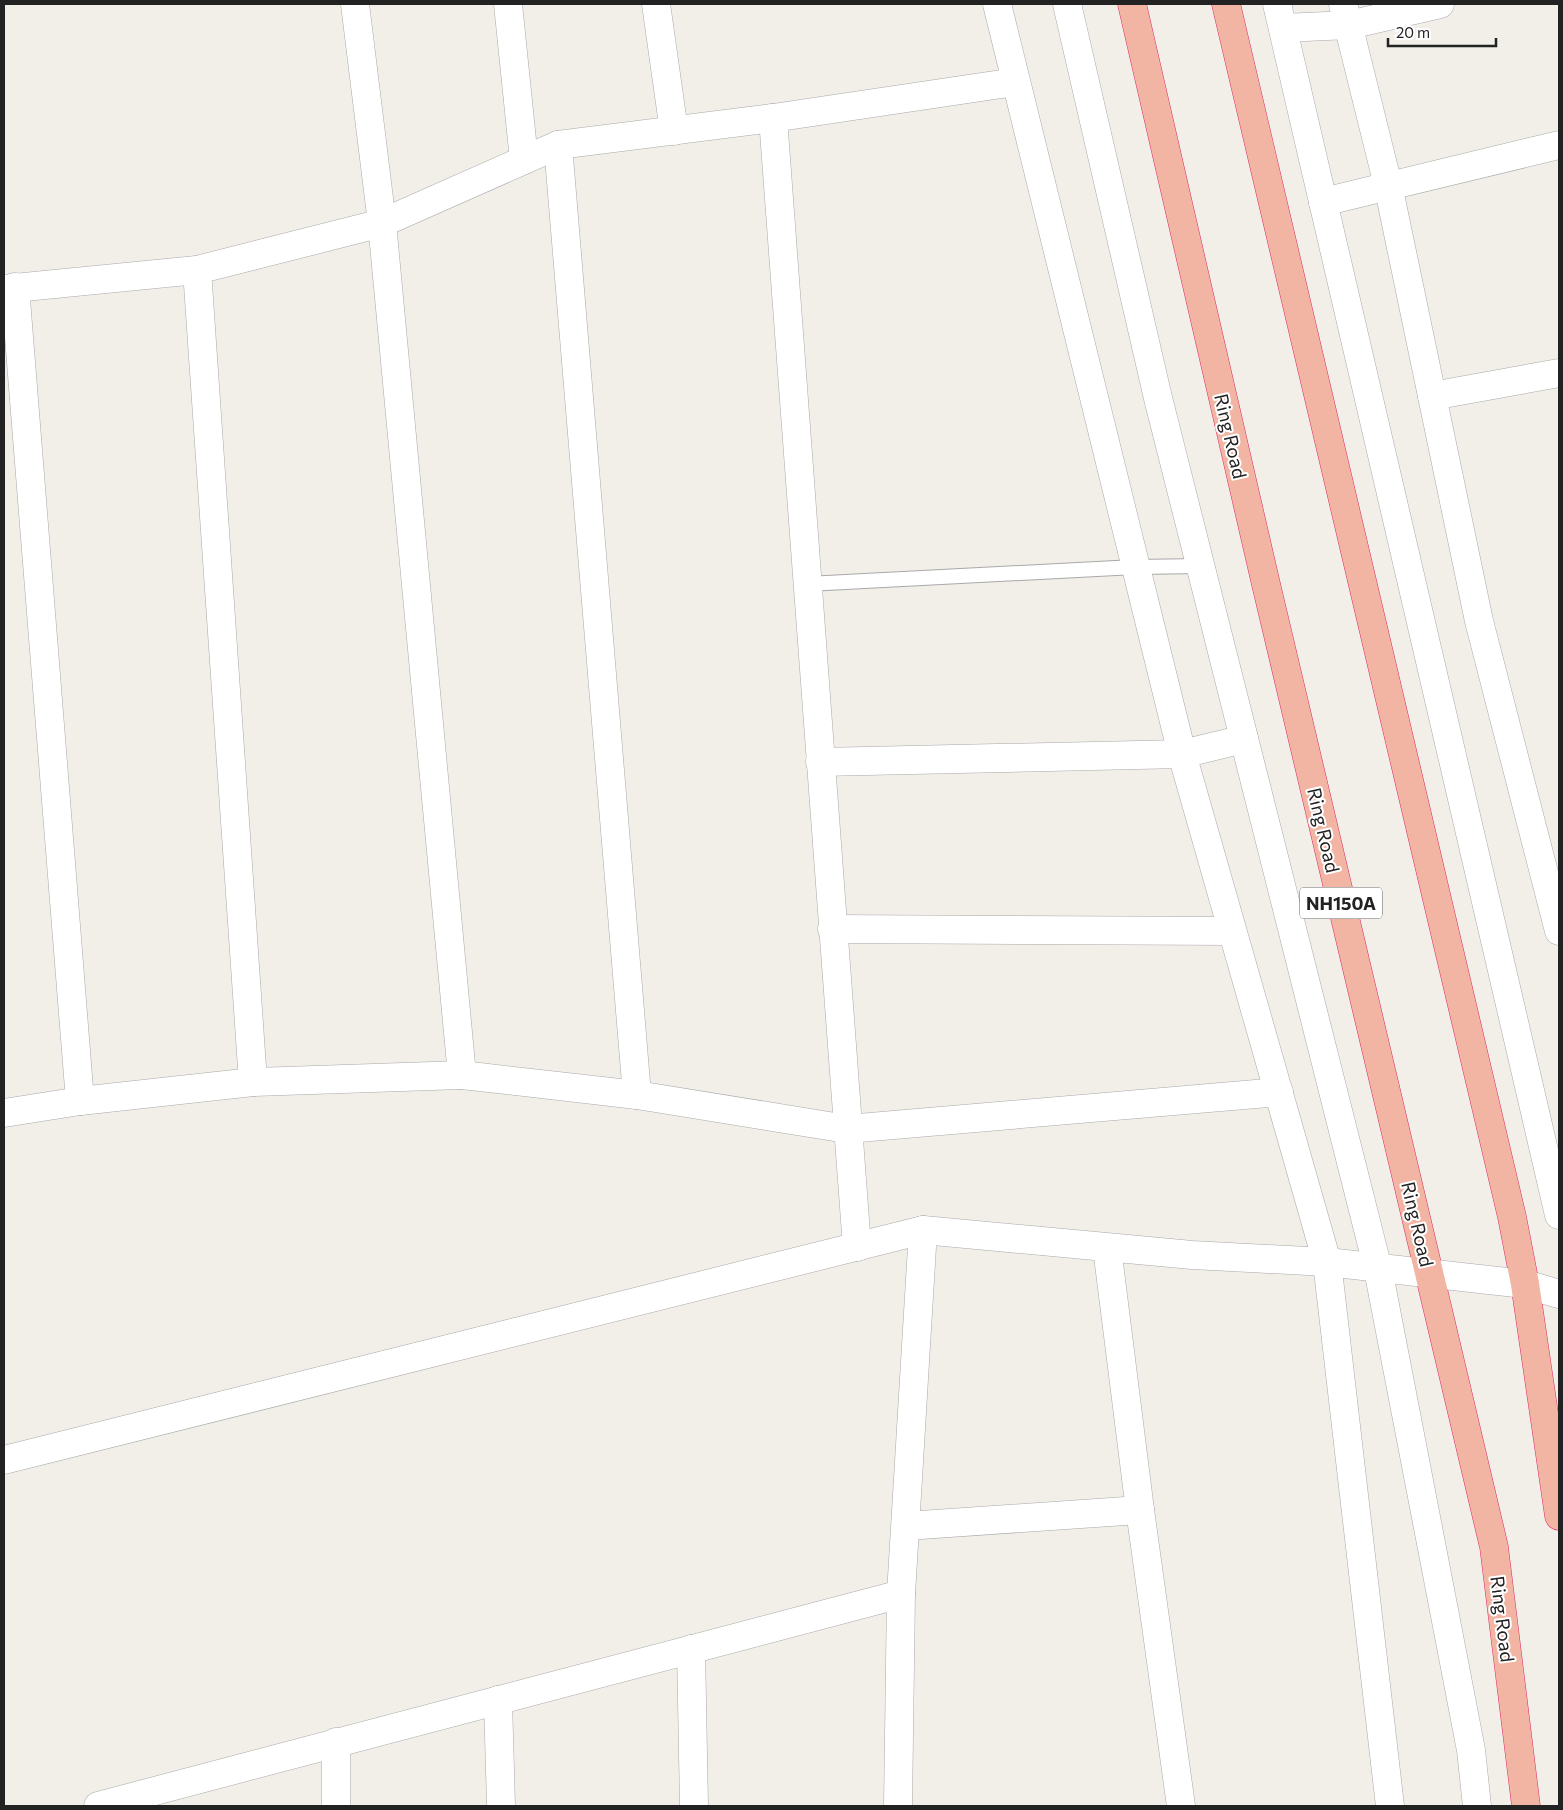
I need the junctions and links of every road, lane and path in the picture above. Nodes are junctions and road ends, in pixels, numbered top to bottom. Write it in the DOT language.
graph roads {
  1 [pos="355,4"];
  2 [pos="508,4"];
  3 [pos="656,4"];
  4 [pos="997,4"];
  5 [pos="1067,4"];
  6 [pos="1132,4"];
  7 [pos="1226,4"];
  8 [pos="1440,4"];
  9 [pos="1346,15"];
  10 [pos="1280,16"];
  11 [pos="1015,82"];
  12 [pos="773,118"];
  13 [pos="674,130"];
  14 [pos="558,145"];
  15 [pos="1559,145"];
  16 [pos="524,160"];
  17 [pos="1388,185"];
  18 [pos="1323,202"];
  19 [pos="382,223"];
  20 [pos="197,270"];
  21 [pos="10,288"];
  22 [pos="1559,372"];
  23 [pos="1432,396"];
  24 [pos="1201,566"];
  25 [pos="1135,567"];
  26 [pos="807,584"];
  27 [pos="1244,739"];
  28 [pos="1182,754"];
  29 [pos="820,762"];
  30 [pos="832,929"];
  31 [pos="1232,931"];
  32 [pos="1559,931"];
  33 [pos="462,1075"];
  34 [pos="253,1082"];
  35 [pos="1278,1092"];
  36 [pos="637,1095"];
  37 [pos="80,1101"];
  38 [pos="4,1113"];
  39 [pos="847,1129"];
  40 [pos="1559,1215"];
  41 [pos="923,1230"];
  42 [pos="857,1247"];
  43 [pos="1107,1248"];
  44 [pos="1327,1262"];
  45 [pos="1378,1269"];
  46 [pos="1429,1273"];
  47 [pos="1525,1284"];
  48 [pos="1559,1294"];
  49 [pos="4,1460"];
  50 [pos="1140,1510"];
  51 [pos="1559,1516"];
  52 [pos="906,1526"];
  53 [pos="901,1594"];
  54 [pos="691,1649"];
  55 [pos="498,1700"];
  56 [pos="336,1742"];
  57 [pos="173,1797"];
  58 [pos="98,1806"];
  59 [pos="336,1806"];
  60 [pos="501,1806"];
  61 [pos="694,1806"];
  62 [pos="898,1806"];
  63 [pos="1181,1806"];
  64 [pos="1390,1806"];
  65 [pos="1477,1806"];
  66 [pos="1526,1806"];
  1 -- 19 [label="street"];
  2 -- 16 [label="street"];
  3 -- 13 [label="street"];
  4 -- 11 [label="street"];
  5 -- 24 [label="street"];
  6 -- 46 [label="highway, Ring Road / NH150A"];
  7 -- 47 [label="highway"];
  8 -- 9 [label="street"];
  9 -- 10 [label="street"];
  9 -- 17 [label="street"];
  10 -- 18 [label="street"];
  11 -- 12 [label="street"];
  11 -- 25 [label="street"];
  12 -- 13 [label="street"];
  12 -- 26 [label="street"];
  13 -- 14 [label="street"];
  14 -- 16 [label="street"];
  14 -- 36 [label="street"];
  15 -- 17 [label="street"];
  16 -- 19 [label="street"];
  17 -- 18 [label="street"];
  17 -- 23 [label="street"];
  18 -- 40 [label="street"];
  19 -- 20 [label="street"];
  19 -- 33 [label="street"];
  20 -- 21 [label="street"];
  20 -- 34 [label="street"];
  21 -- 37 [label="street"];
  22 -- 23 [label="street"];
  23 -- 32 [label="street"];
  24 -- 25 [label="lane"];
  24 -- 27 [label="street"];
  25 -- 26 [label="lane"];
  25 -- 28 [label="street"];
  26 -- 29 [label="street"];
  27 -- 28 [label="street"];
  27 -- 45 [label="street"];
  28 -- 29 [label="street"];
  28 -- 31 [label="street"];
  29 -- 30 [label="street"];
  30 -- 31 [label="street"];
  30 -- 39 [label="street"];
  31 -- 35 [label="street"];
  33 -- 34 [label="street"];
  33 -- 36 [label="street"];
  34 -- 37 [label="street"];
  35 -- 39 [label="street"];
  35 -- 44 [label="street"];
  36 -- 39 [label="street"];
  37 -- 38 [label="street"];
  39 -- 42 [label="street"];
  41 -- 42 [label="street"];
  41 -- 43 [label="street"];
  41 -- 52 [label="street"];
  42 -- 49 [label="street"];
  43 -- 44 [label="street"];
  43 -- 50 [label="street"];
  44 -- 45 [label="street"];
  44 -- 64 [label="street"];
  45 -- 46 [label="street"];
  45 -- 65 [label="street"];
  46 -- 47 [label="street"];
  46 -- 66 [label="highway, Ring Road / NH150A"];
  47 -- 48 [label="street"];
  47 -- 51 [label="highway"];
  50 -- 52 [label="street"];
  50 -- 63 [label="street"];
  52 -- 53 [label="street"];
  53 -- 54 [label="street"];
  53 -- 62 [label="street"];
  54 -- 55 [label="street"];
  54 -- 61 [label="street"];
  55 -- 56 [label="street"];
  55 -- 60 [label="street"];
  56 -- 57 [label="street"];
  56 -- 59 [label="street"];
  57 -- 58 [label="street"];
}
